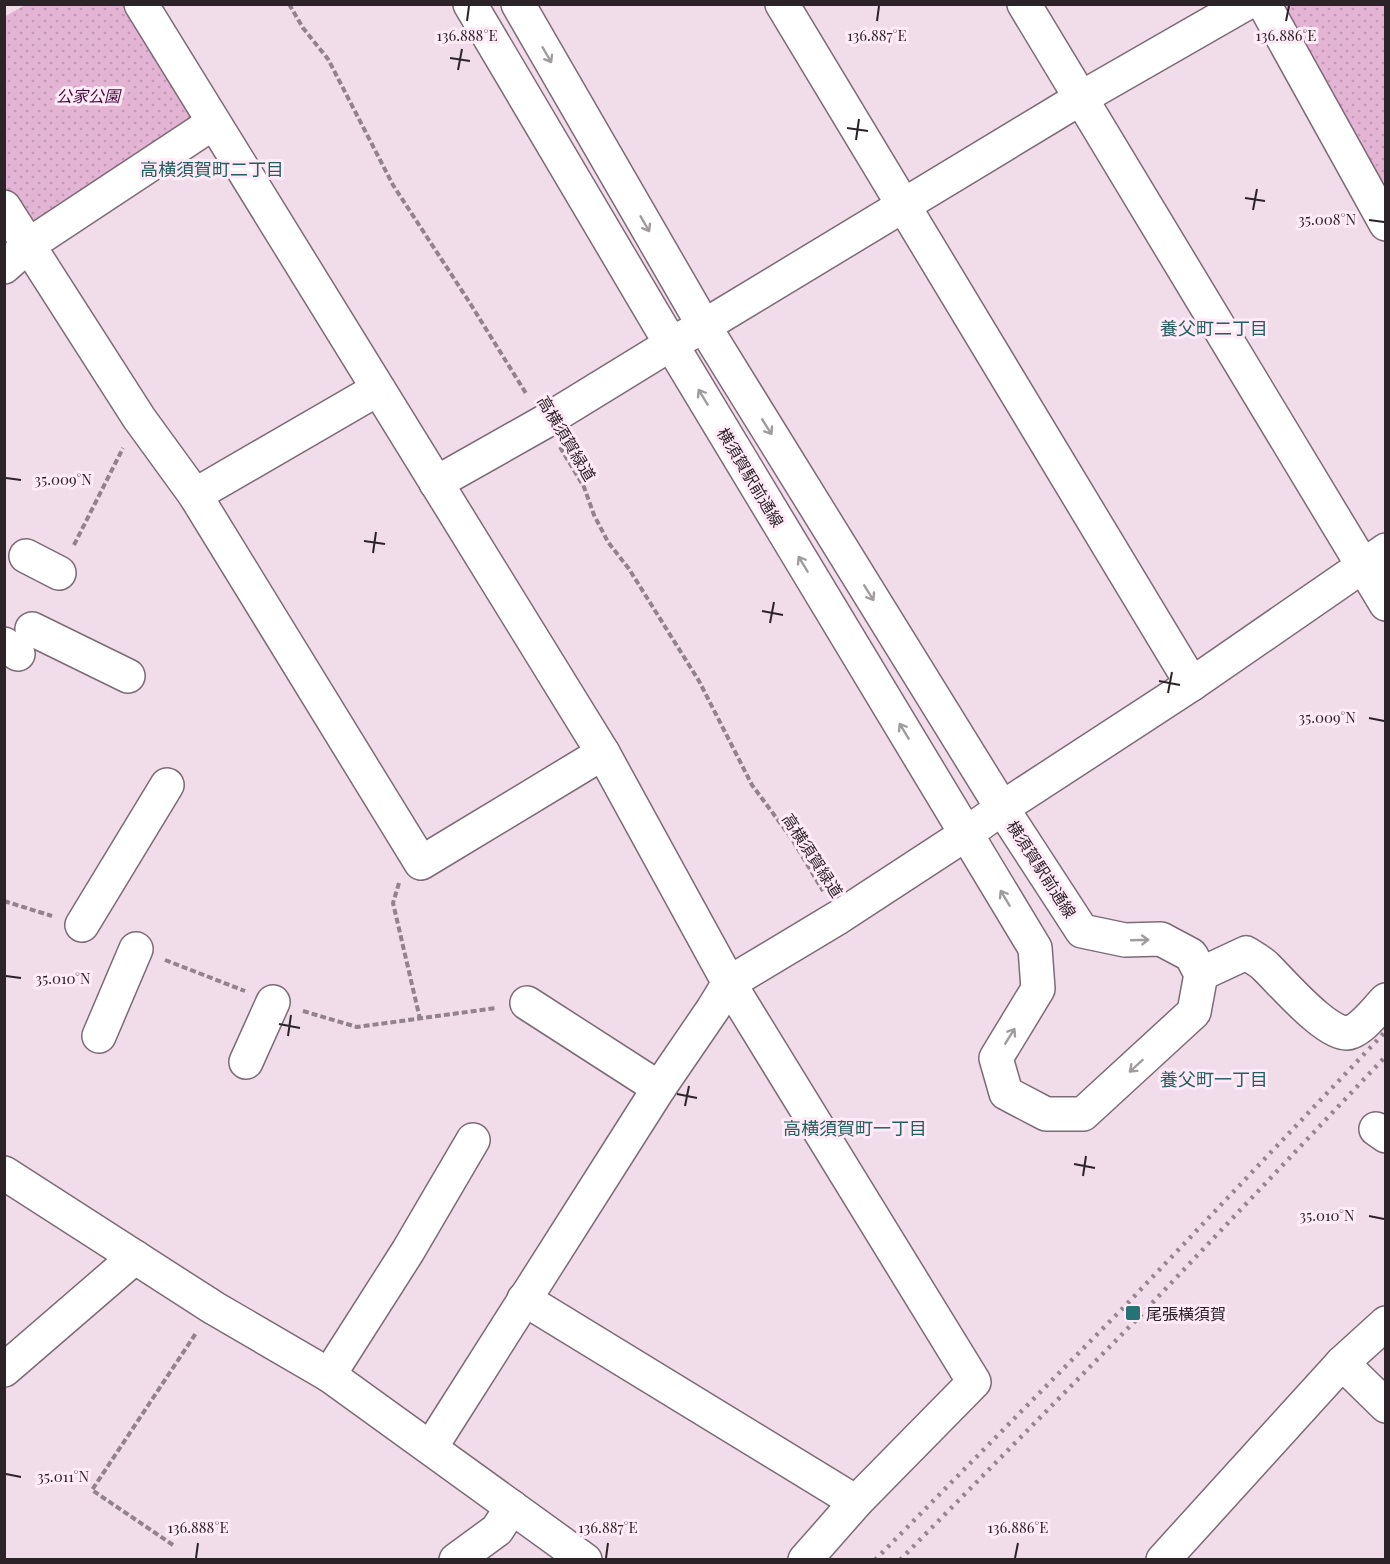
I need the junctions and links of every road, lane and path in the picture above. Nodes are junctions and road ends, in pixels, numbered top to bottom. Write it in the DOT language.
graph roads {
  1 [pos="141,4"];
  2 [pos="289,4"];
  3 [pos="470,4"];
  4 [pos="518,4"];
  5 [pos="782,4"];
  6 [pos="1024,4"];
  7 [pos="1245,4"];
  8 [pos="1264,4"];
  9 [pos="1081,98"];
  10 [pos="213,123"];
  11 [pos="902,205"];
  12 [pos="4,207"];
  13 [pos="1382,207"];
  14 [pos="30,244"];
  15 [pos="4,267"];
  16 [pos="704,326"];
  17 [pos="671,344"];
  18 [pos="378,389"];
  19 [pos="544,422"];
  20 [pos="436,483"];
  21 [pos="195,495"];
  22 [pos="26,556"];
  23 [pos="1374,557"];
  24 [pos="59,573"];
  25 [pos="1386,604"];
  26 [pos="18,642"];
  27 [pos="128,676"];
  28 [pos="1192,684"];
  29 [pos="603,753"];
  30 [pos="167,785"];
  31 [pos="1002,808"];
  32 [pos="966,834"];
  33 [pos="410,847"];
  34 [pos="839,917"];
  35 [pos="82,925"];
  36 [pos="136,949"];
  37 [pos="1201,974"];
  38 [pos="729,983"];
  39 [pos="1386,1000"];
  40 [pos="273,1002"];
  41 [pos="527,1004"];
  42 [pos="420,1019"];
  43 [pos="99,1036"];
  44 [pos="246,1062"];
  45 [pos="659,1088"];
  46 [pos="473,1140"];
  47 [pos="4,1173"];
  48 [pos="135,1257"];
  49 [pos="524,1299"];
  50 [pos="213,1308"];
  51 [pos="1386,1323"];
  52 [pos="1342,1363"];
  53 [pos="4,1370"];
  54 [pos="329,1375"];
  55 [pos="1386,1406"];
  56 [pos="431,1447"];
  57 [pos="856,1502"];
  58 [pos="512,1507"];
  59 [pos="173,1545"];
  60 [pos="456,1560"];
  61 [pos="585,1560"];
  62 [pos="805,1560"];
  63 [pos="1162,1560"];
  1 -- 10 [label="street"];
  2 -- 19 [label="path, 高横須賀緑道"];
  3 -- 17 [label="street, 横須賀駅前通線"];
  4 -- 16 [label="street, 横須賀駅前通線, one-way"];
  5 -- 11 [label="street"];
  6 -- 9 [label="street"];
  7 -- 9 [label="street"];
  8 -- 13 [label="street"];
  9 -- 11 [label="street"];
  9 -- 23 [label="street"];
  10 -- 14 [label="street"];
  10 -- 18 [label="street"];
  11 -- 16 [label="street"];
  11 -- 28 [label="street"];
  12 -- 14 [label="street"];
  14 -- 15 [label="street"];
  14 -- 21 [label="street"];
  16 -- 17 [label="street"];
  16 -- 31 [label="street, 横須賀駅前通線, one-way"];
  17 -- 19 [label="street"];
  32 -- 17 [label="street, 横須賀駅前通線, one-way"];
  18 -- 20 [label="street"];
  18 -- 21 [label="street"];
  19 -- 20 [label="street"];
  19 -- 34 [label="path, 高横須賀緑道"];
  20 -- 29 [label="street"];
  21 -- 33 [label="street"];
  22 -- 24 [label="street"];
  23 -- 25 [label="street"];
  23 -- 28 [label="street"];
  26 -- 27 [label="street"];
  28 -- 31 [label="street"];
  29 -- 33 [label="street"];
  29 -- 38 [label="street"];
  30 -- 35 [label="street"];
  31 -- 32 [label="street"];
  31 -- 37 [label="street, 横須賀駅前通線, one-way"];
  32 -- 34 [label="street"];
  37 -- 32 [label="street, 横須賀駅前通線, one-way"];
  33 -- 42 [label="path"];
  34 -- 38 [label="street"];
  36 -- 40 [label="path"];
  36 -- 43 [label="street"];
  37 -- 39 [label="street"];
  38 -- 45 [label="street"];
  38 -- 57 [label="street"];
  40 -- 42 [label="path"];
  40 -- 44 [label="street"];
  41 -- 42 [label="path"];
  41 -- 45 [label="street"];
  45 -- 49 [label="street"];
  46 -- 54 [label="street"];
  47 -- 48 [label="street"];
  48 -- 50 [label="street"];
  48 -- 53 [label="street"];
  49 -- 56 [label="street"];
  49 -- 57 [label="street"];
  50 -- 54 [label="street"];
  50 -- 59 [label="path"];
  51 -- 52 [label="street"];
  52 -- 55 [label="street"];
  52 -- 63 [label="street"];
  54 -- 56 [label="street"];
  56 -- 58 [label="street"];
  57 -- 62 [label="street"];
  58 -- 60 [label="street"];
  58 -- 61 [label="street"];
}
